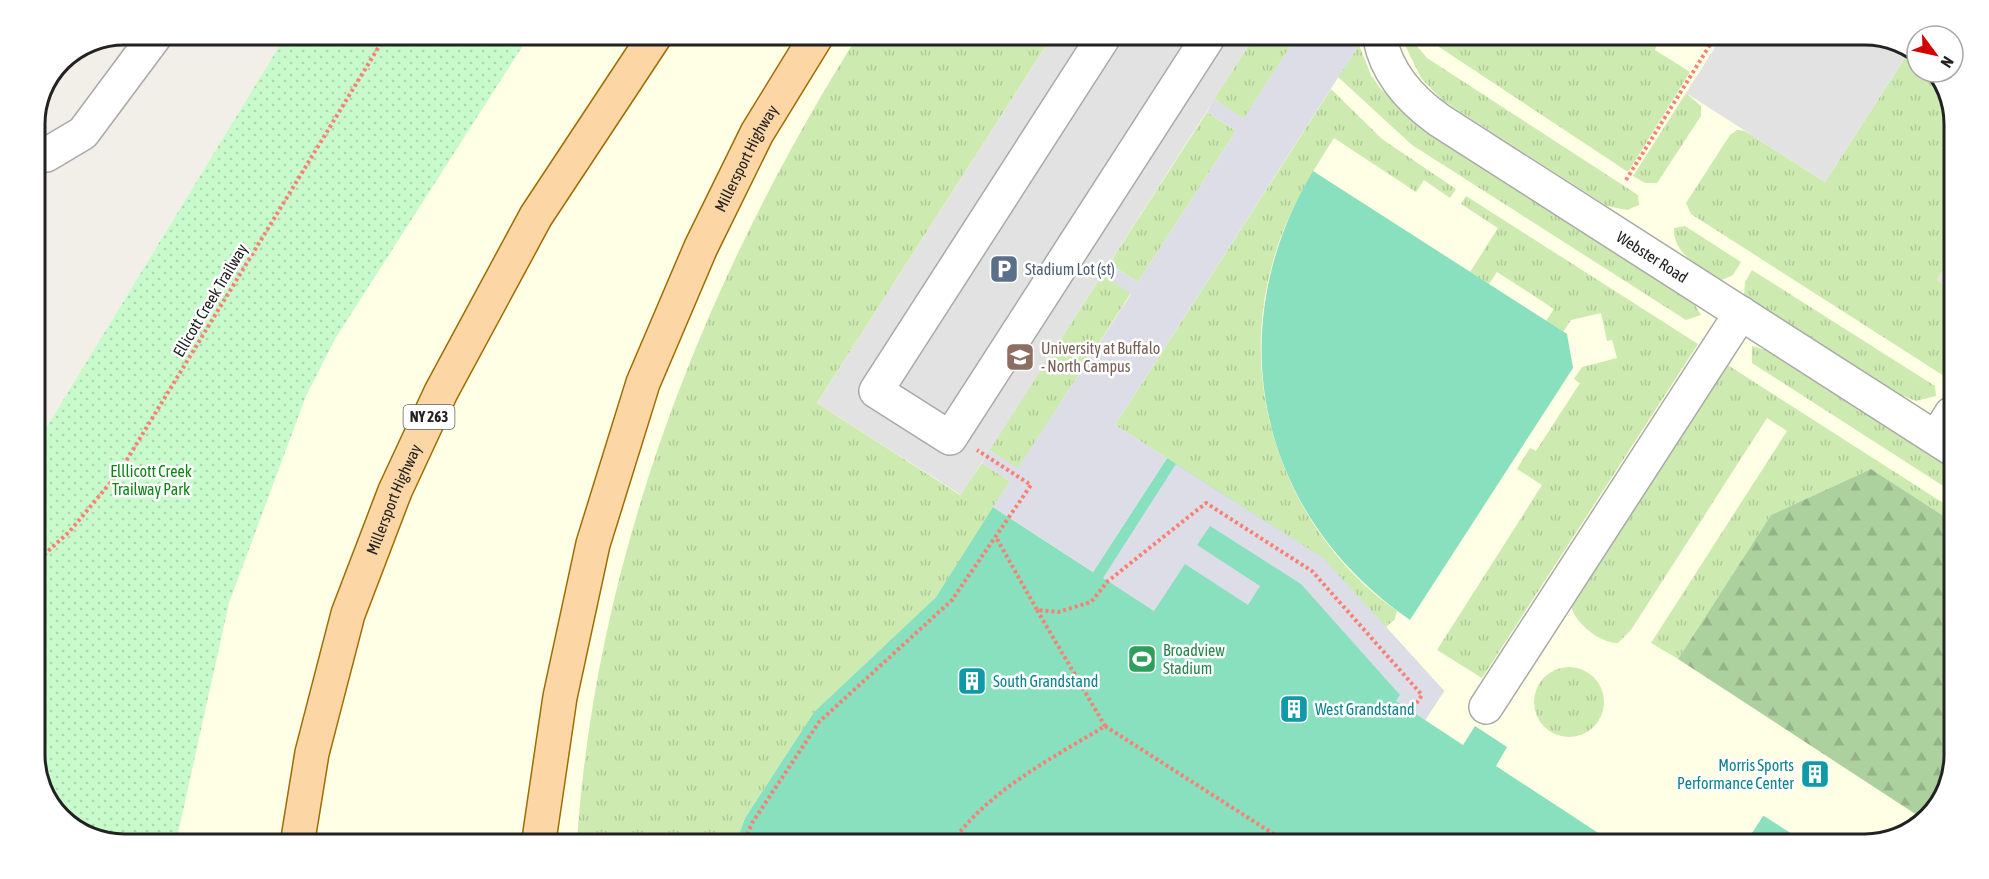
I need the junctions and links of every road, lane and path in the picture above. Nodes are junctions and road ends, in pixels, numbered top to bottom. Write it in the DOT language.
graph roads {
  1 [pos="149,45"];
  2 [pos="381,45"];
  3 [pos="649,45"];
  4 [pos="811,45"];
  5 [pos="1099,45"];
  6 [pos="1203,45"];
  7 [pos="1383,45"];
  8 [pos="1710,45"];
  9 [pos="45,155"];
  10 [pos="1626,180"];
  11 [pos="1742,313"];
  12 [pos="1944,433"];
  13 [pos="952,435"];
  14 [pos="997,538"];
  15 [pos="45,554"];
  16 [pos="1037,610"];
  17 [pos="1486,707"];
  18 [pos="1412,711"];
  19 [pos="1105,726"];
  20 [pos="299,834"];
  21 [pos="540,834"];
  22 [pos="748,834"];
  23 [pos="960,834"];
  24 [pos="1274,834"];
  1 -- 9 [label="street"];
  2 -- 15 [label="path, Ellicott Creek Trailway"];
  3 -- 20 [label="main road, Millersport Highway / NY 263"];
  4 -- 21 [label="main road, Millersport Highway"];
  5 -- 13 [label="street"];
  6 -- 13 [label="street"];
  7 -- 11 [label="street, Webster Road"];
  8 -- 10 [label="path"];
  11 -- 12 [label="street, Webster Road"];
  11 -- 17 [label="street"];
  13 -- 14 [label="path"];
  14 -- 16 [label="path"];
  14 -- 22 [label="path"];
  16 -- 18 [label="path"];
  16 -- 19 [label="path"];
  19 -- 23 [label="path"];
  19 -- 24 [label="path"];
}
